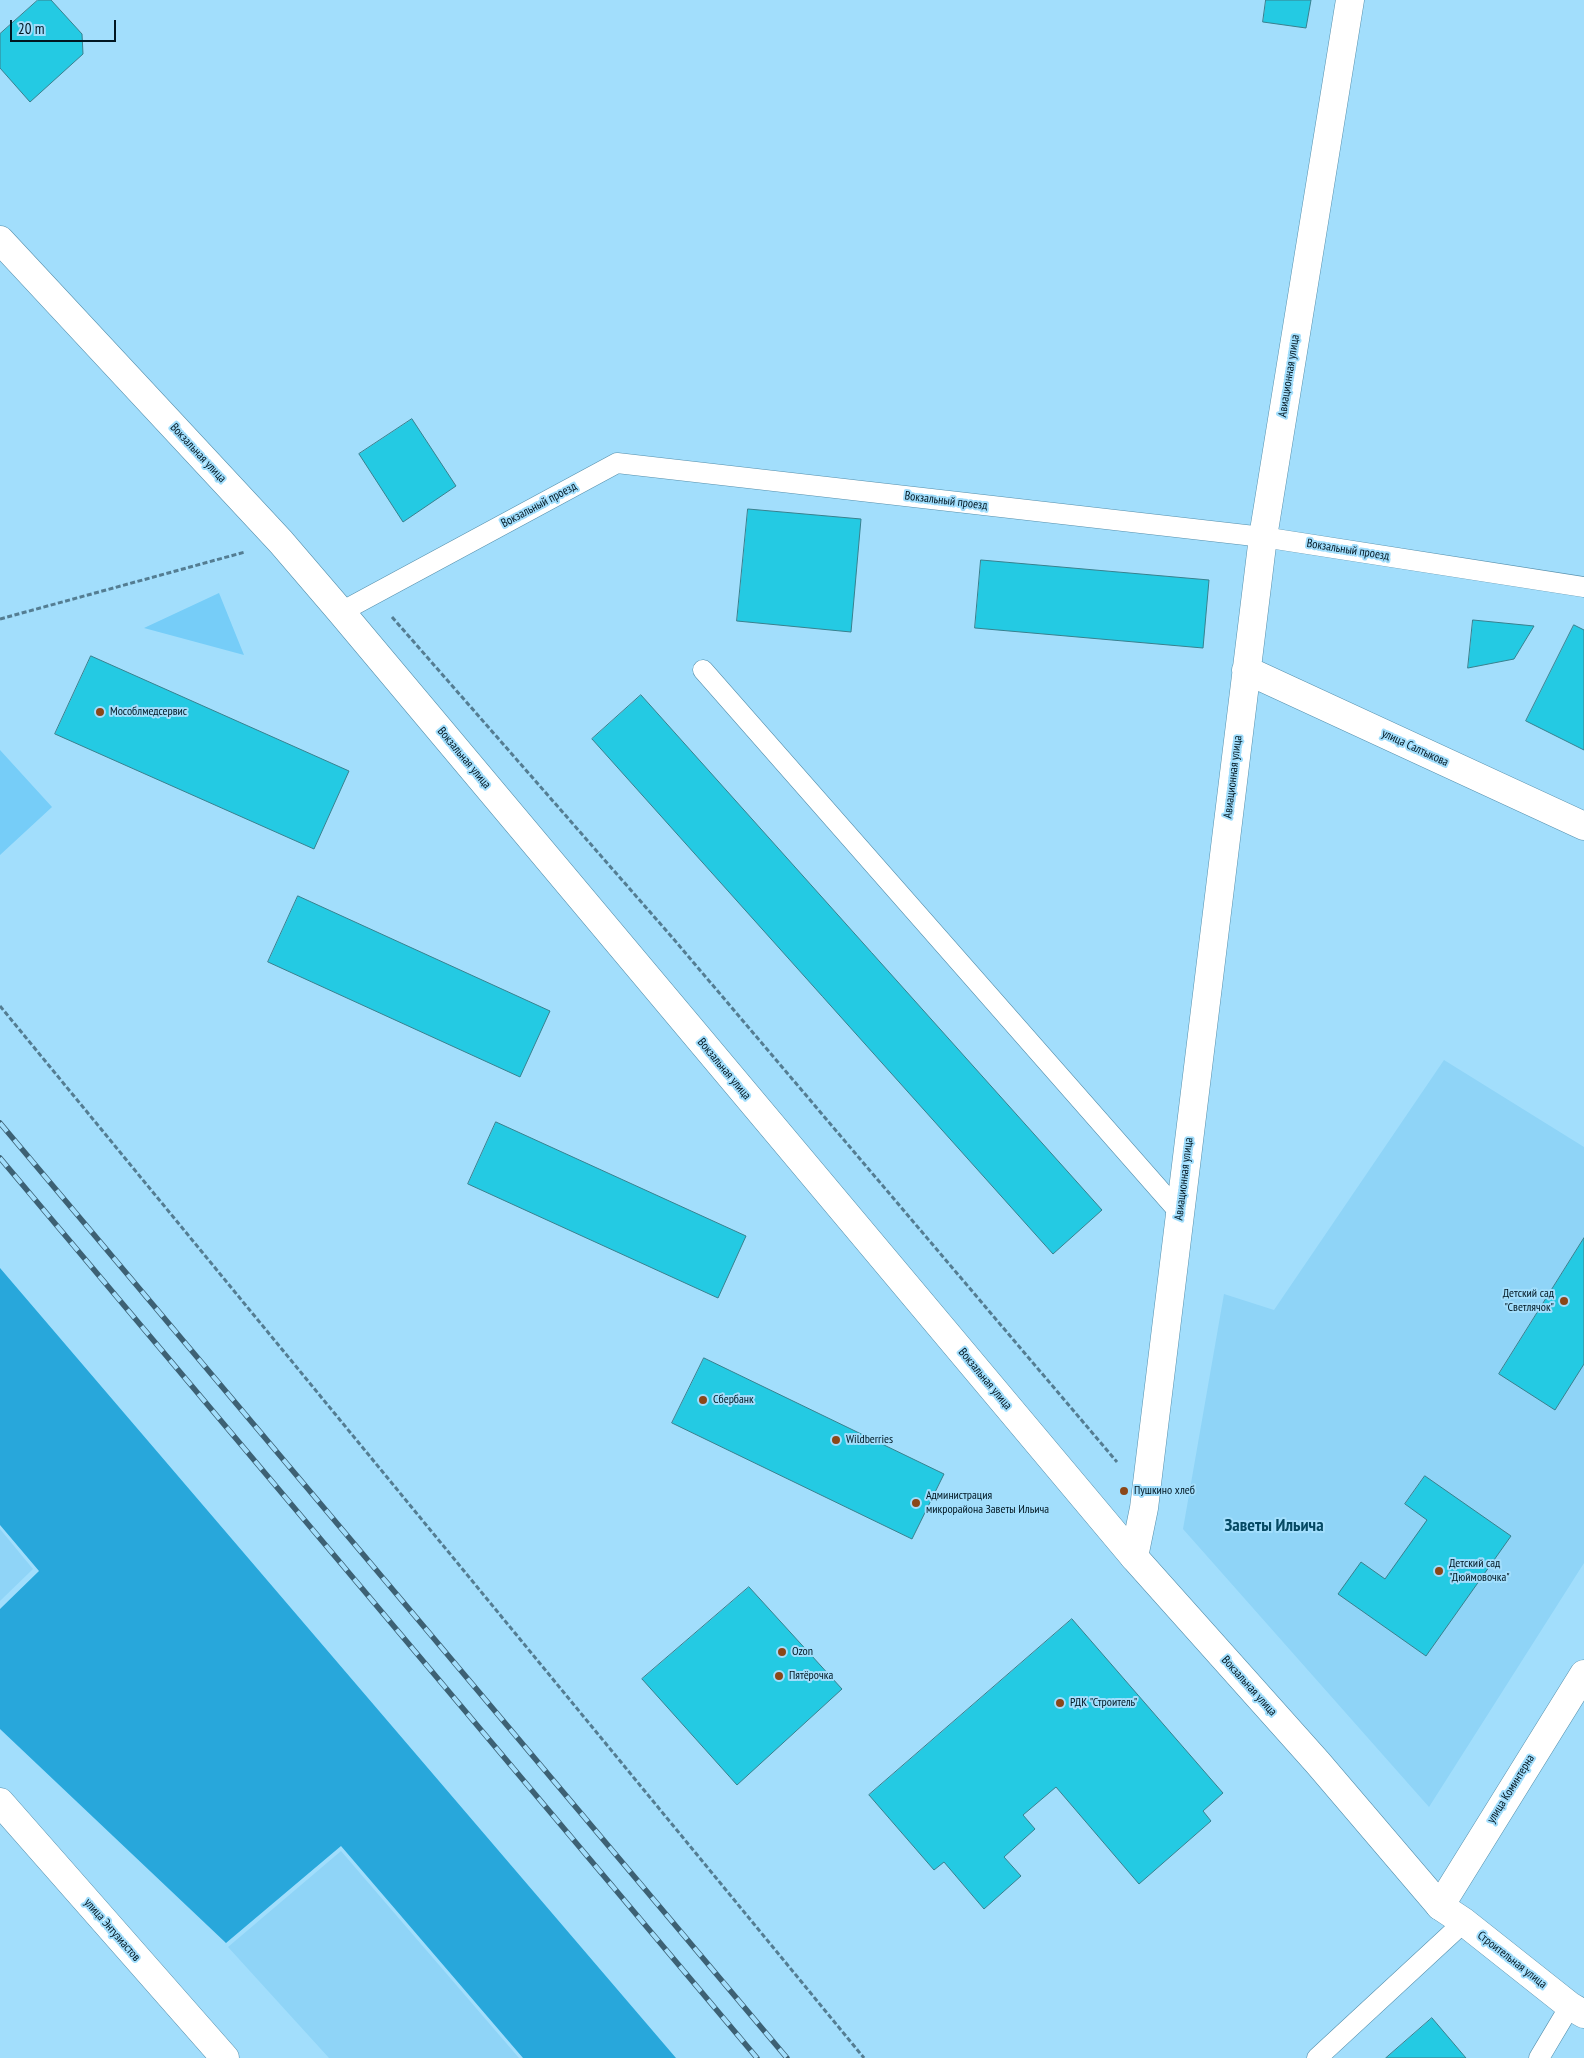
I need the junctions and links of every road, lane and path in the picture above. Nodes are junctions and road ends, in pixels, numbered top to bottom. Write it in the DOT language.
graph roads {
  1 [pos="1350,0"];
  2 [pos="0,240"];
  3 [pos="1263,537"];
  4 [pos="281,542"];
  5 [pos="1584,587"];
  6 [pos="341,612"];
  7 [pos="391,616"];
  8 [pos="0,619"];
  9 [pos="703,670"];
  10 [pos="1246,670"];
  11 [pos="1584,826"];
  12 [pos="0,1006"];
  13 [pos="1180,1213"];
  14 [pos="1145,1494"];
  15 [pos="1134,1557"];
  16 [pos="1584,1674"];
  17 [pos="3,1812"];
  18 [pos="1440,1906"];
  19 [pos="1464,1922"];
  20 [pos="1577,2010"];
  21 [pos="225,2058"];
  22 [pos="864,2058"];
  23 [pos="1317,2058"];
  24 [pos="1539,2058"];
  1 -- 3 [label="street, Авиационная улица"];
  2 -- 4 [label="street, Вокзальная улица"];
  3 -- 5 [label="lane, Вокзальный проезд"];
  3 -- 6 [label="lane, Вокзальный проезд"];
  3 -- 10 [label="street, Авиационная улица"];
  4 -- 6 [label="street, Вокзальная улица"];
  4 -- 8 [label="path"];
  6 -- 15 [label="street, Вокзальная улица"];
  7 -- 14 [label="path"];
  9 -- 13 [label="lane"];
  10 -- 11 [label="street, улица Салтыкова"];
  10 -- 13 [label="street, Авиационная улица"];
  12 -- 22 [label="path"];
  13 -- 14 [label="street, Авиационная улица"];
  14 -- 15 [label="street, Авиационная улица"];
  15 -- 18 [label="street, Вокзальная улица"];
  16 -- 18 [label="street, улица Коминтерна"];
  17 -- 21 [label="street, улица Энтузиастов"];
  18 -- 19 [label="street, Строительная улица"];
  19 -- 20 [label="street, Строительная улица"];
  19 -- 23 [label="lane"];
  20 -- 24 [label="lane"];
}
